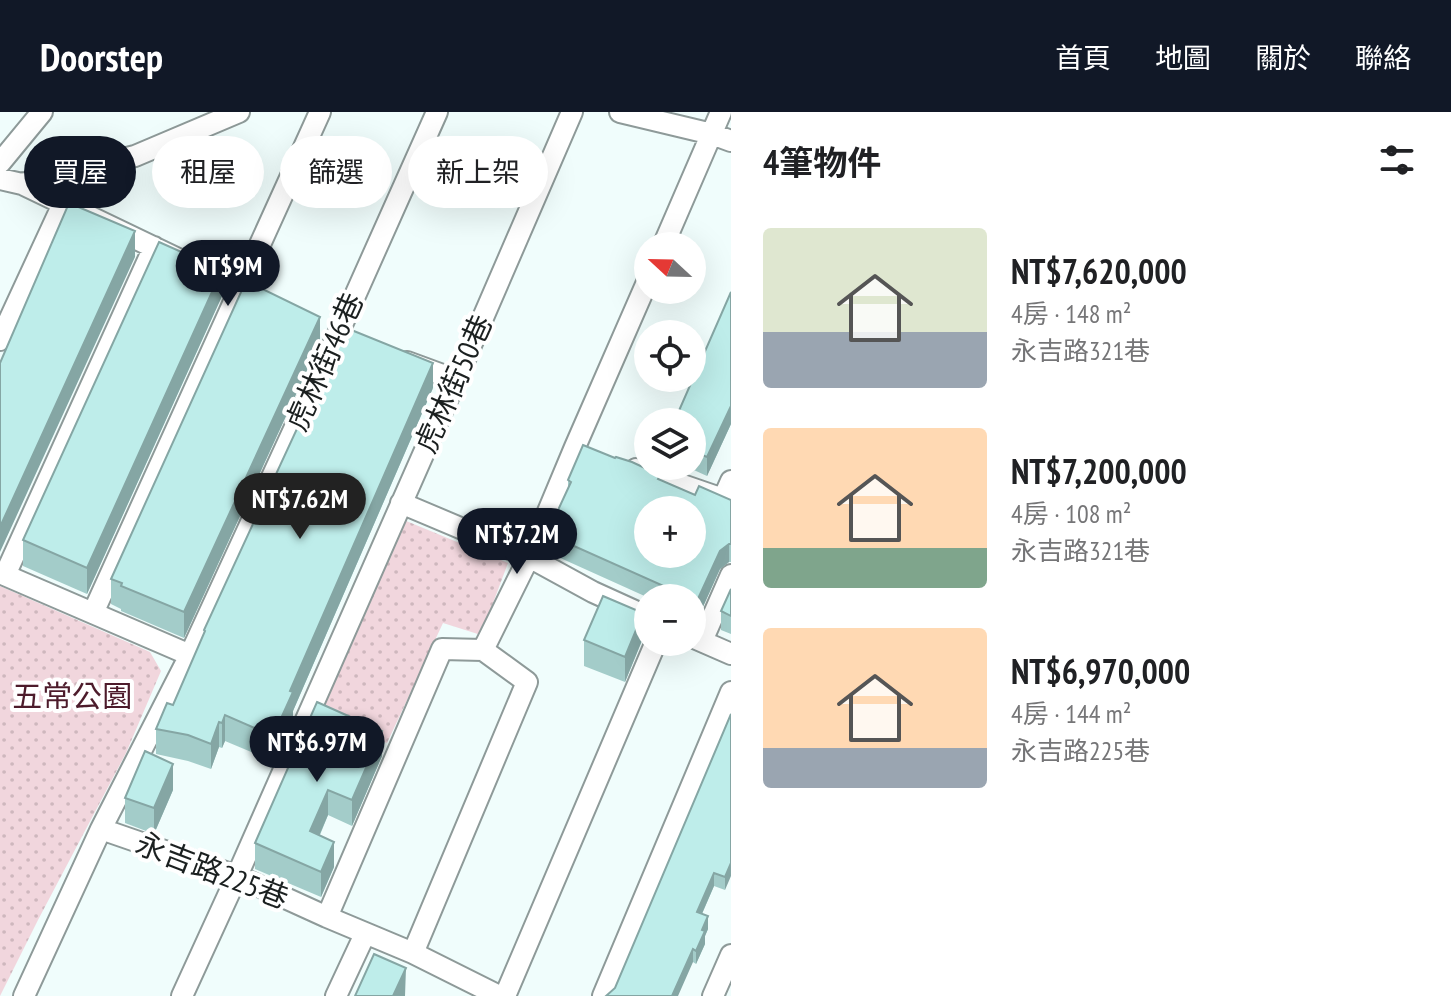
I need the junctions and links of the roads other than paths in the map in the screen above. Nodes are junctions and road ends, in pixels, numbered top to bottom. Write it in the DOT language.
graph roads {
  1 [pos="42,112"];
  2 [pos="239,112"];
  3 [pos="320,112"];
  4 [pos="437,112"];
  5 [pos="572,112"];
  6 [pos="620,112"];
  7 [pos="721,112"];
  8 [pos="722,138"];
  9 [pos="0,163"];
  10 [pos="0,179"];
  11 [pos="22,184"];
  12 [pos="61,208"];
  13 [pos="71,208"];
  14 [pos="671,232"];
  15 [pos="154,247"];
  16 [pos="241,289"];
  17 [pos="269,303"];
  18 [pos="639,304"];
  19 [pos="0,340"];
  20 [pos="382,353"];
  21 [pos="456,380"];
  22 [pos="616,462"];
  23 [pos="731,481"];
  24 [pos="401,503"];
  25 [pos="529,557"];
  26 [pos="2,574"];
  27 [pos="731,575"];
  28 [pos="634,611"];
  29 [pos="93,613"];
  30 [pos="706,622"];
  31 [pos="706,643"];
  32 [pos="483,650"];
  33 [pos="731,654"];
  34 [pos="190,655"];
  35 [pos="650,656"];
  36 [pos="731,692"];
  37 [pos="101,829"];
  38 [pos="237,876"];
  39 [pos="327,917"];
  40 [pos="365,934"];
  41 [pos="413,953"];
  42 [pos="731,955"];
  43 [pos="24,996"];
  44 [pos="182,996"];
  45 [pos="336,996"];
  46 [pos="502,996"];
  47 [pos="603,996"];
  48 [pos="713,996"];
  1 -- 9 [label="street"];
  2 -- 11 [label="street"];
  3 -- 16 [label="street"];
  4 -- 34 [label="street, 虎林街46巷"];
  5 -- 21 [label="street, 虎林街50巷"];
  6 -- 8 [label="street"];
  7 -- 8 [label="street"];
  8 -- 14 [label="street"];
  10 -- 11 [label="street"];
  12 -- 19 [label="street"];
  13 -- 15 [label="street"];
  15 -- 16 [label="street"];
  15 -- 26 [label="street"];
  16 -- 17 [label="street"];
  16 -- 29 [label="street"];
  18 -- 25 [label="street"];
  20 -- 21 [label="street"];
  21 -- 24 [label="street, 虎林街50巷"];
  22 -- 23 [label="street"];
  24 -- 25 [label="street"];
  24 -- 38 [label="street, 虎林街50巷"];
  25 -- 28 [label="street"];
  25 -- 32 [label="street"];
  26 -- 29 [label="street"];
  27 -- 30 [label="street"];
  29 -- 34 [label="street"];
  31 -- 33 [label="street"];
  32 -- 39 [label="street"];
  32 -- 41 [label="street"];
  34 -- 37 [label="street, 永吉路225巷"];
  35 -- 46 [label="street"];
  36 -- 47 [label="street"];
  37 -- 38 [label="street, 永吉路225巷"];
  37 -- 43 [label="street"];
  38 -- 39 [label="street, 永吉路225巷"];
  38 -- 44 [label="street, 虎林街50巷"];
  39 -- 40 [label="street, 永吉路225巷"];
  40 -- 41 [label="street, 永吉路225巷"];
  40 -- 45 [label="street"];
  41 -- 46 [label="street, 永吉路225巷"];
  42 -- 48 [label="street"];
}
